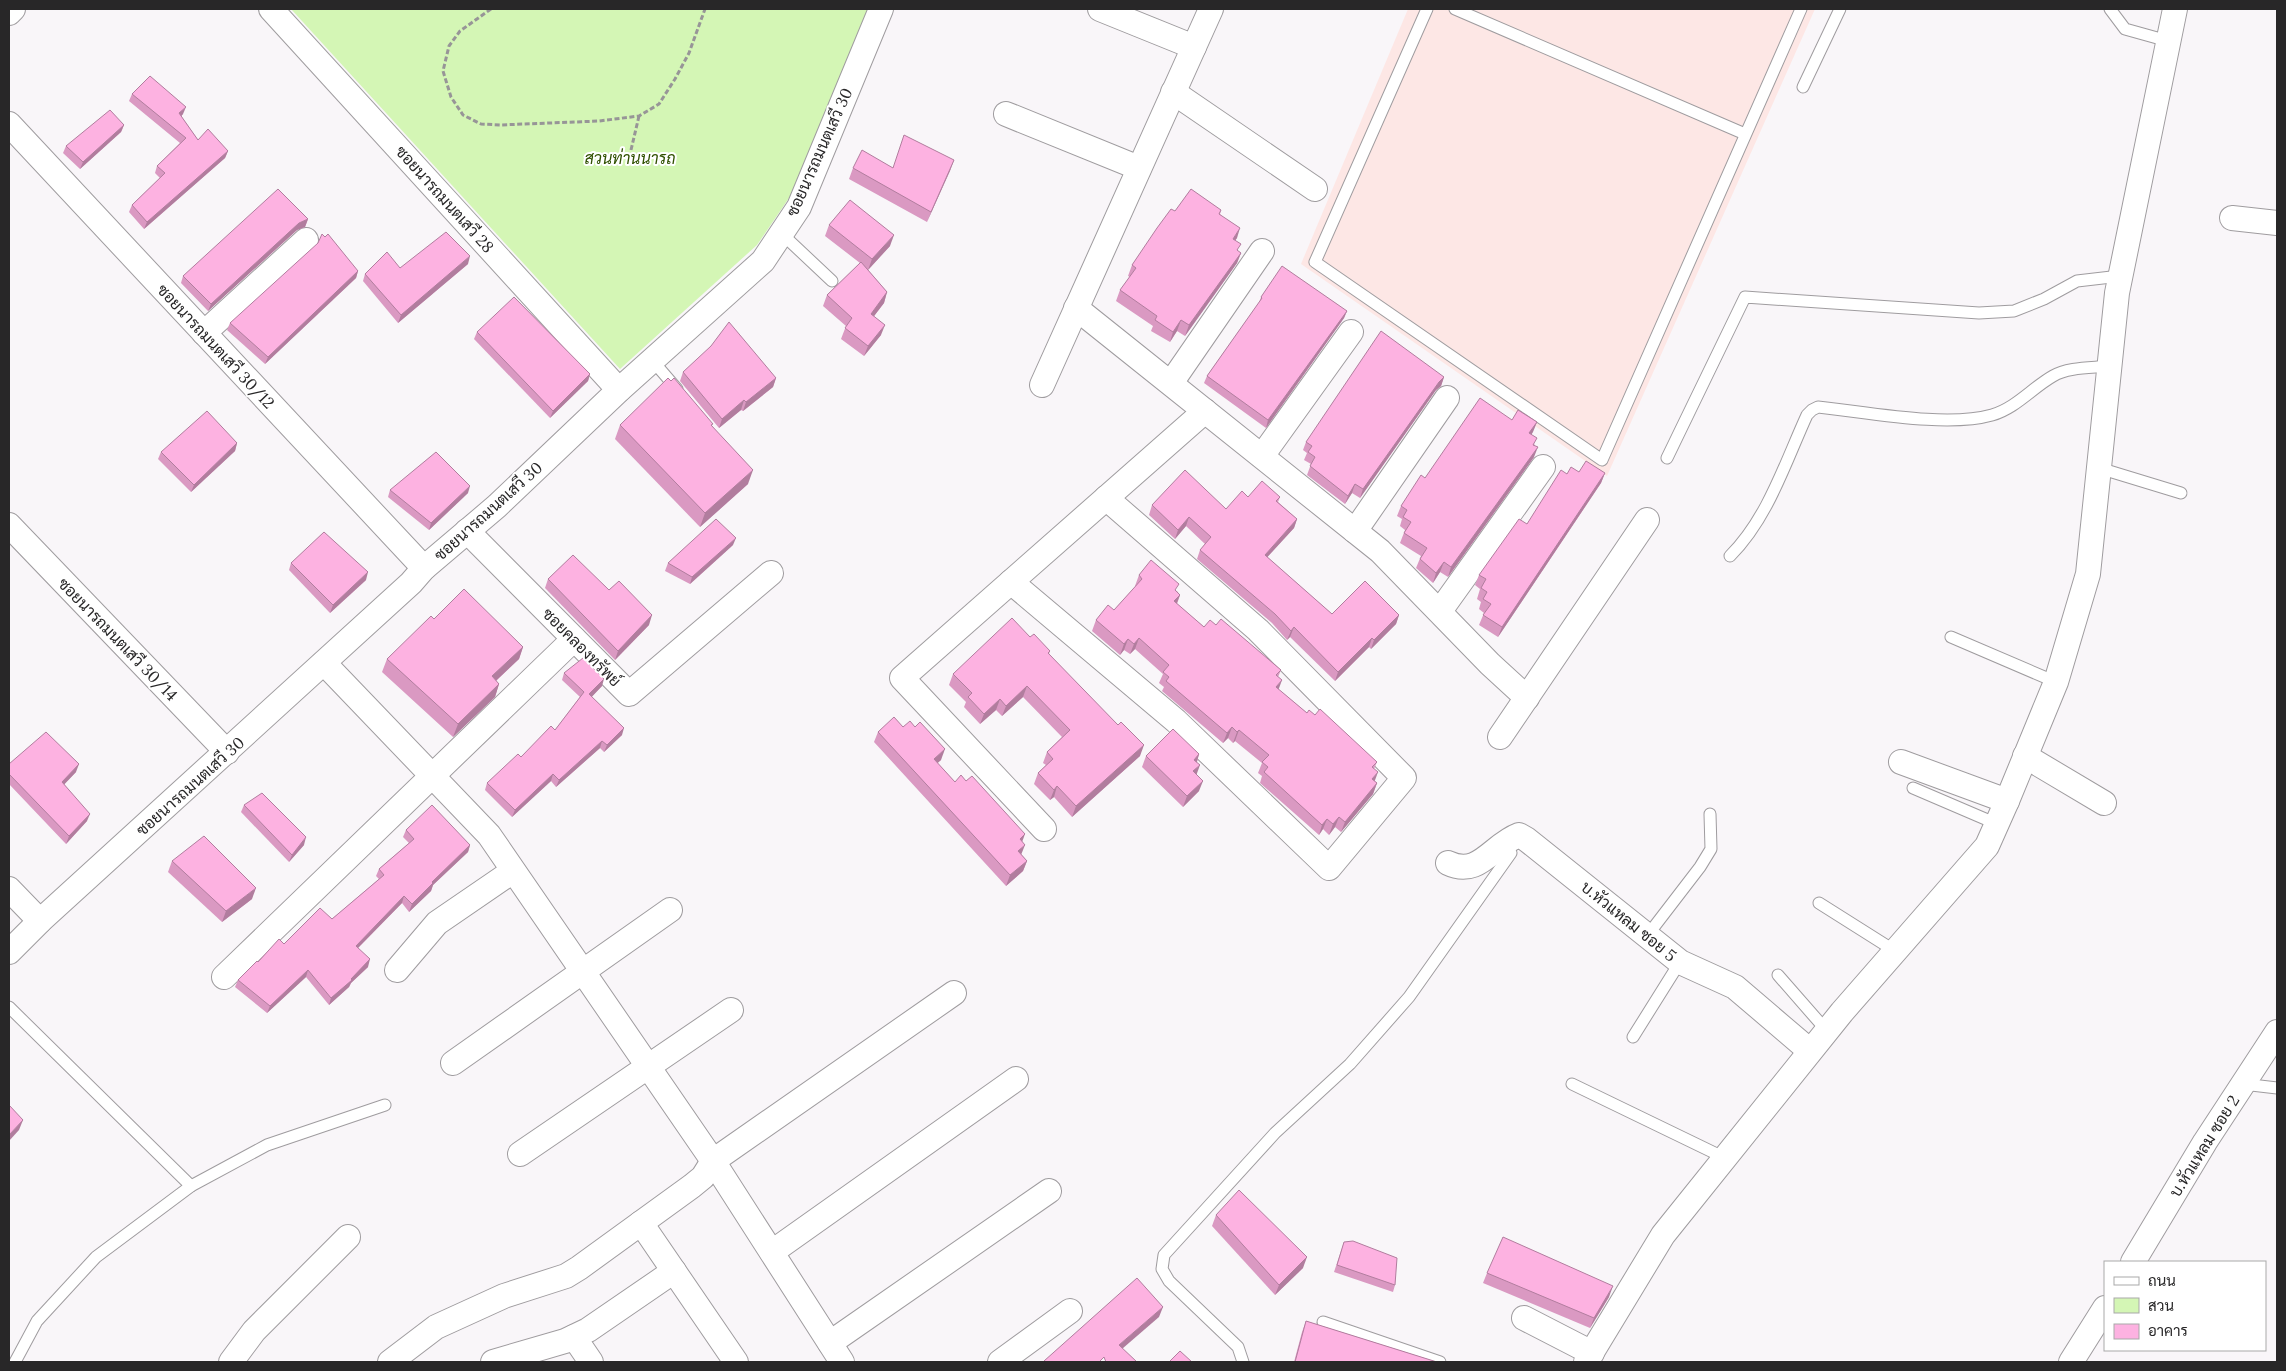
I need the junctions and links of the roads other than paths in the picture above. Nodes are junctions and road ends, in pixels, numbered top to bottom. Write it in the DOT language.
graph roads {
  1 [pos="13,9"];
  2 [pos="272,9"];
  3 [pos="881,9"];
  4 [pos="1100,9"];
  5 [pos="1211,9"];
  6 [pos="1427,9"];
  7 [pos="1455,9"];
  8 [pos="1801,9"];
  9 [pos="1840,9"];
  10 [pos="2110,9"];
  11 [pos="2175,9"];
  12 [pos="9,13"];
  13 [pos="2168,41"];
  14 [pos="1194,47"];
  15 [pos="1803,87"];
  16 [pos="1173,92"];
  17 [pos="1006,114"];
  18 [pos="9,124"];
  19 [pos="1745,134"];
  20 [pos="1139,168"];
  21 [pos="1315,189"];
  22 [pos="2232,218"];
  23 [pos="2277,223"];
  24 [pos="781,233"];
  25 [pos="306,240"];
  26 [pos="1262,251"];
  27 [pos="2120,276"];
  28 [pos="832,281"];
  29 [pos="1076,308"];
  30 [pos="1351,332"];
  31 [pos="204,333"];
  32 [pos="652,360"];
  33 [pos="2109,366"];
  34 [pos="1171,383"];
  35 [pos="1042,385"];
  36 [pos="619,390"];
  37 [pos="683,396"];
  38 [pos="1448,398"];
  39 [pos="1205,411"];
  40 [pos="1262,456"];
  41 [pos="1667,458"];
  42 [pos="1543,467"];
  43 [pos="2099,468"];
  44 [pos="2182,493"];
  45 [pos="1106,498"];
  46 [pos="1647,520"];
  47 [pos="9,525"];
  48 [pos="467,531"];
  49 [pos="1355,531"];
  50 [pos="1730,556"];
  51 [pos="424,568"];
  52 [pos="771,573"];
  53 [pos="1011,582"];
  54 [pos="1440,611"];
  55 [pos="1952,637"];
  56 [pos="574,639"];
  57 [pos="324,663"];
  58 [pos="2056,682"];
  59 [pos="1527,698"];
  60 [pos="1500,737"];
  61 [pos="227,752"];
  62 [pos="2025,756"];
  63 [pos="1901,762"];
  64 [pos="432,776"];
  65 [pos="1914,788"];
  66 [pos="2007,801"];
  67 [pos="2104,804"];
  68 [pos="1710,814"];
  69 [pos="1997,824"];
  70 [pos="1044,829"];
  71 [pos="1512,853"];
  72 [pos="1448,863"];
  73 [pos="514,871"];
  74 [pos="9,889"];
  75 [pos="1819,903"];
  76 [pos="670,910"];
  77 [pos="40,921"];
  78 [pos="1647,936"];
  79 [pos="1895,951"];
  80 [pos="9,952"];
  81 [pos="1680,962"];
  82 [pos="398,970"];
  83 [pos="583,971"];
  84 [pos="1778,975"];
  85 [pos="224,978"];
  86 [pos="954,993"];
  87 [pos="9,1007"];
  88 [pos="731,1010"];
  89 [pos="1827,1031"];
  90 [pos="2277,1032"];
  91 [pos="1633,1036"];
  92 [pos="1810,1051"];
  93 [pos="453,1063"];
  94 [pos="648,1066"];
  95 [pos="1016,1080"];
  96 [pos="1572,1084"];
  97 [pos="2243,1084"];
  98 [pos="2277,1088"];
  99 [pos="385,1105"];
  100 [pos="520,1154"];
  101 [pos="1725,1158"];
  102 [pos="714,1161"];
  103 [pos="191,1186"];
  104 [pos="1049,1191"];
  105 [pos="641,1223"];
  106 [pos="348,1237"];
  107 [pos="772,1252"];
  108 [pos="2134,1261"];
  109 [pos="674,1271"];
  110 [pos="2104,1310"];
  111 [pos="1070,1311"];
  112 [pos="1524,1318"];
  113 [pos="1323,1322"];
  114 [pos="574,1337"];
  115 [pos="836,1353"];
  116 [pos="1589,1357"];
  117 [pos="15,1362"];
  118 [pos="232,1362"];
  119 [pos="390,1362"];
  120 [pos="493,1362"];
  121 [pos="591,1362"];
  122 [pos="736,1362"];
  123 [pos="1000,1362"];
  124 [pos="1243,1362"];
  125 [pos="1440,1362"];
  126 [pos="2071,1362"];
  1 -- 12 [label="street"];
  2 -- 36 [label="street, ซอยนารถมนตเสวี 28"];
  3 -- 24 [label="street, ซอยนารถมนตเสวี 30"];
  4 -- 14 [label="street"];
  5 -- 14 [label="street"];
  6 -- 19 [label="lane"];
  7 -- 19 [label="lane"];
  8 -- 19 [label="lane"];
  9 -- 15 [label="lane"];
  10 -- 13 [label="lane"];
  11 -- 13 [label="street"];
  13 -- 27 [label="street"];
  14 -- 16 [label="street"];
  16 -- 20 [label="street"];
  16 -- 21 [label="street"];
  17 -- 20 [label="street"];
  18 -- 31 [label="street, ซอยนารถมนตเสวี 30/12"];
  20 -- 29 [label="street"];
  22 -- 23 [label="street"];
  24 -- 28 [label="lane"];
  24 -- 32 [label="street, ซอยนารถมนตเสวี 30"];
  25 -- 31 [label="street"];
  26 -- 34 [label="street"];
  27 -- 33 [label="street"];
  27 -- 41 [label="lane"];
  29 -- 34 [label="street"];
  29 -- 35 [label="street"];
  30 -- 40 [label="street"];
  31 -- 51 [label="street, ซอยนารถมนตเสวี 30/12"];
  32 -- 36 [label="street, ซอยนารถมนตเสวี 30"];
  32 -- 37 [label="lane"];
  33 -- 43 [label="street"];
  33 -- 50 [label="lane"];
  34 -- 39 [label="street"];
  36 -- 48 [label="street, ซอยนารถมนตเสวี 30"];
  38 -- 49 [label="street"];
  39 -- 40 [label="street"];
  39 -- 45 [label="street"];
  40 -- 49 [label="street"];
  42 -- 54 [label="street"];
  43 -- 44 [label="lane"];
  43 -- 58 [label="street"];
  45 -- 53 [label="street"];
  45 -- 53 [label="street"];
  46 -- 59 [label="street"];
  47 -- 61 [label="street, ซอยนารถมนตเสวี 30/14"];
  48 -- 51 [label="street, ซอยนารถมนตเสวี 30"];
  48 -- 56 [label="street, ซอยคลองทรัพย์"];
  49 -- 54 [label="street"];
  51 -- 57 [label="street, ซอยนารถมนตเสวี 30"];
  52 -- 56 [label="street, ซอยคลองทรัพย์"];
  53 -- 70 [label="street"];
  54 -- 59 [label="street"];
  55 -- 58 [label="lane"];
  56 -- 64 [label="street"];
  57 -- 61 [label="street, ซอยนารถมนตเสวี 30"];
  57 -- 64 [label="street"];
  58 -- 62 [label="street"];
  59 -- 60 [label="street"];
  61 -- 77 [label="street, ซอยนารถมนตเสวี 30"];
  62 -- 66 [label="street"];
  62 -- 67 [label="street"];
  63 -- 66 [label="street"];
  64 -- 73 [label="street"];
  64 -- 85 [label="street"];
  65 -- 69 [label="lane"];
  66 -- 69 [label="street"];
  68 -- 78 [label="lane"];
  69 -- 79 [label="street"];
  71 -- 124 [label="lane"];
  72 -- 78 [label="street, บ.หัวแหลม ซอย 5"];
  73 -- 82 [label="street"];
  73 -- 83 [label="street"];
  74 -- 77 [label="street"];
  75 -- 79 [label="lane"];
  76 -- 83 [label="street"];
  77 -- 80 [label="street, ซอยนารถมนตเสวี 30"];
  78 -- 81 [label="street, บ.หัวแหลม ซอย 5"];
  79 -- 89 [label="street"];
  81 -- 91 [label="lane"];
  81 -- 92 [label="street, บ.หัวแหลม ซอย 5"];
  83 -- 93 [label="street"];
  83 -- 94 [label="street"];
  84 -- 89 [label="lane"];
  86 -- 102 [label="street"];
  87 -- 103 [label="lane"];
  88 -- 94 [label="street"];
  89 -- 92 [label="street"];
  90 -- 97 [label="street, บ.หัวแหลม ซอย 2"];
  92 -- 101 [label="street"];
  94 -- 100 [label="street"];
  94 -- 102 [label="street"];
  95 -- 107 [label="street"];
  96 -- 101 [label="lane"];
  97 -- 98 [label="lane"];
  97 -- 108 [label="street, บ.หัวแหลม ซอย 2"];
  99 -- 103 [label="lane"];
  101 -- 116 [label="street"];
  102 -- 105 [label="street"];
  102 -- 107 [label="street"];
  103 -- 117 [label="lane"];
  104 -- 115 [label="street"];
  105 -- 109 [label="street"];
  105 -- 119 [label="street"];
  106 -- 118 [label="street"];
  107 -- 115 [label="street"];
  109 -- 114 [label="street"];
  109 -- 122 [label="street"];
  110 -- 126 [label="street"];
  111 -- 123 [label="street"];
  112 -- 116 [label="street"];
  113 -- 125 [label="lane"];
  114 -- 120 [label="street"];
  114 -- 121 [label="street"];
}
